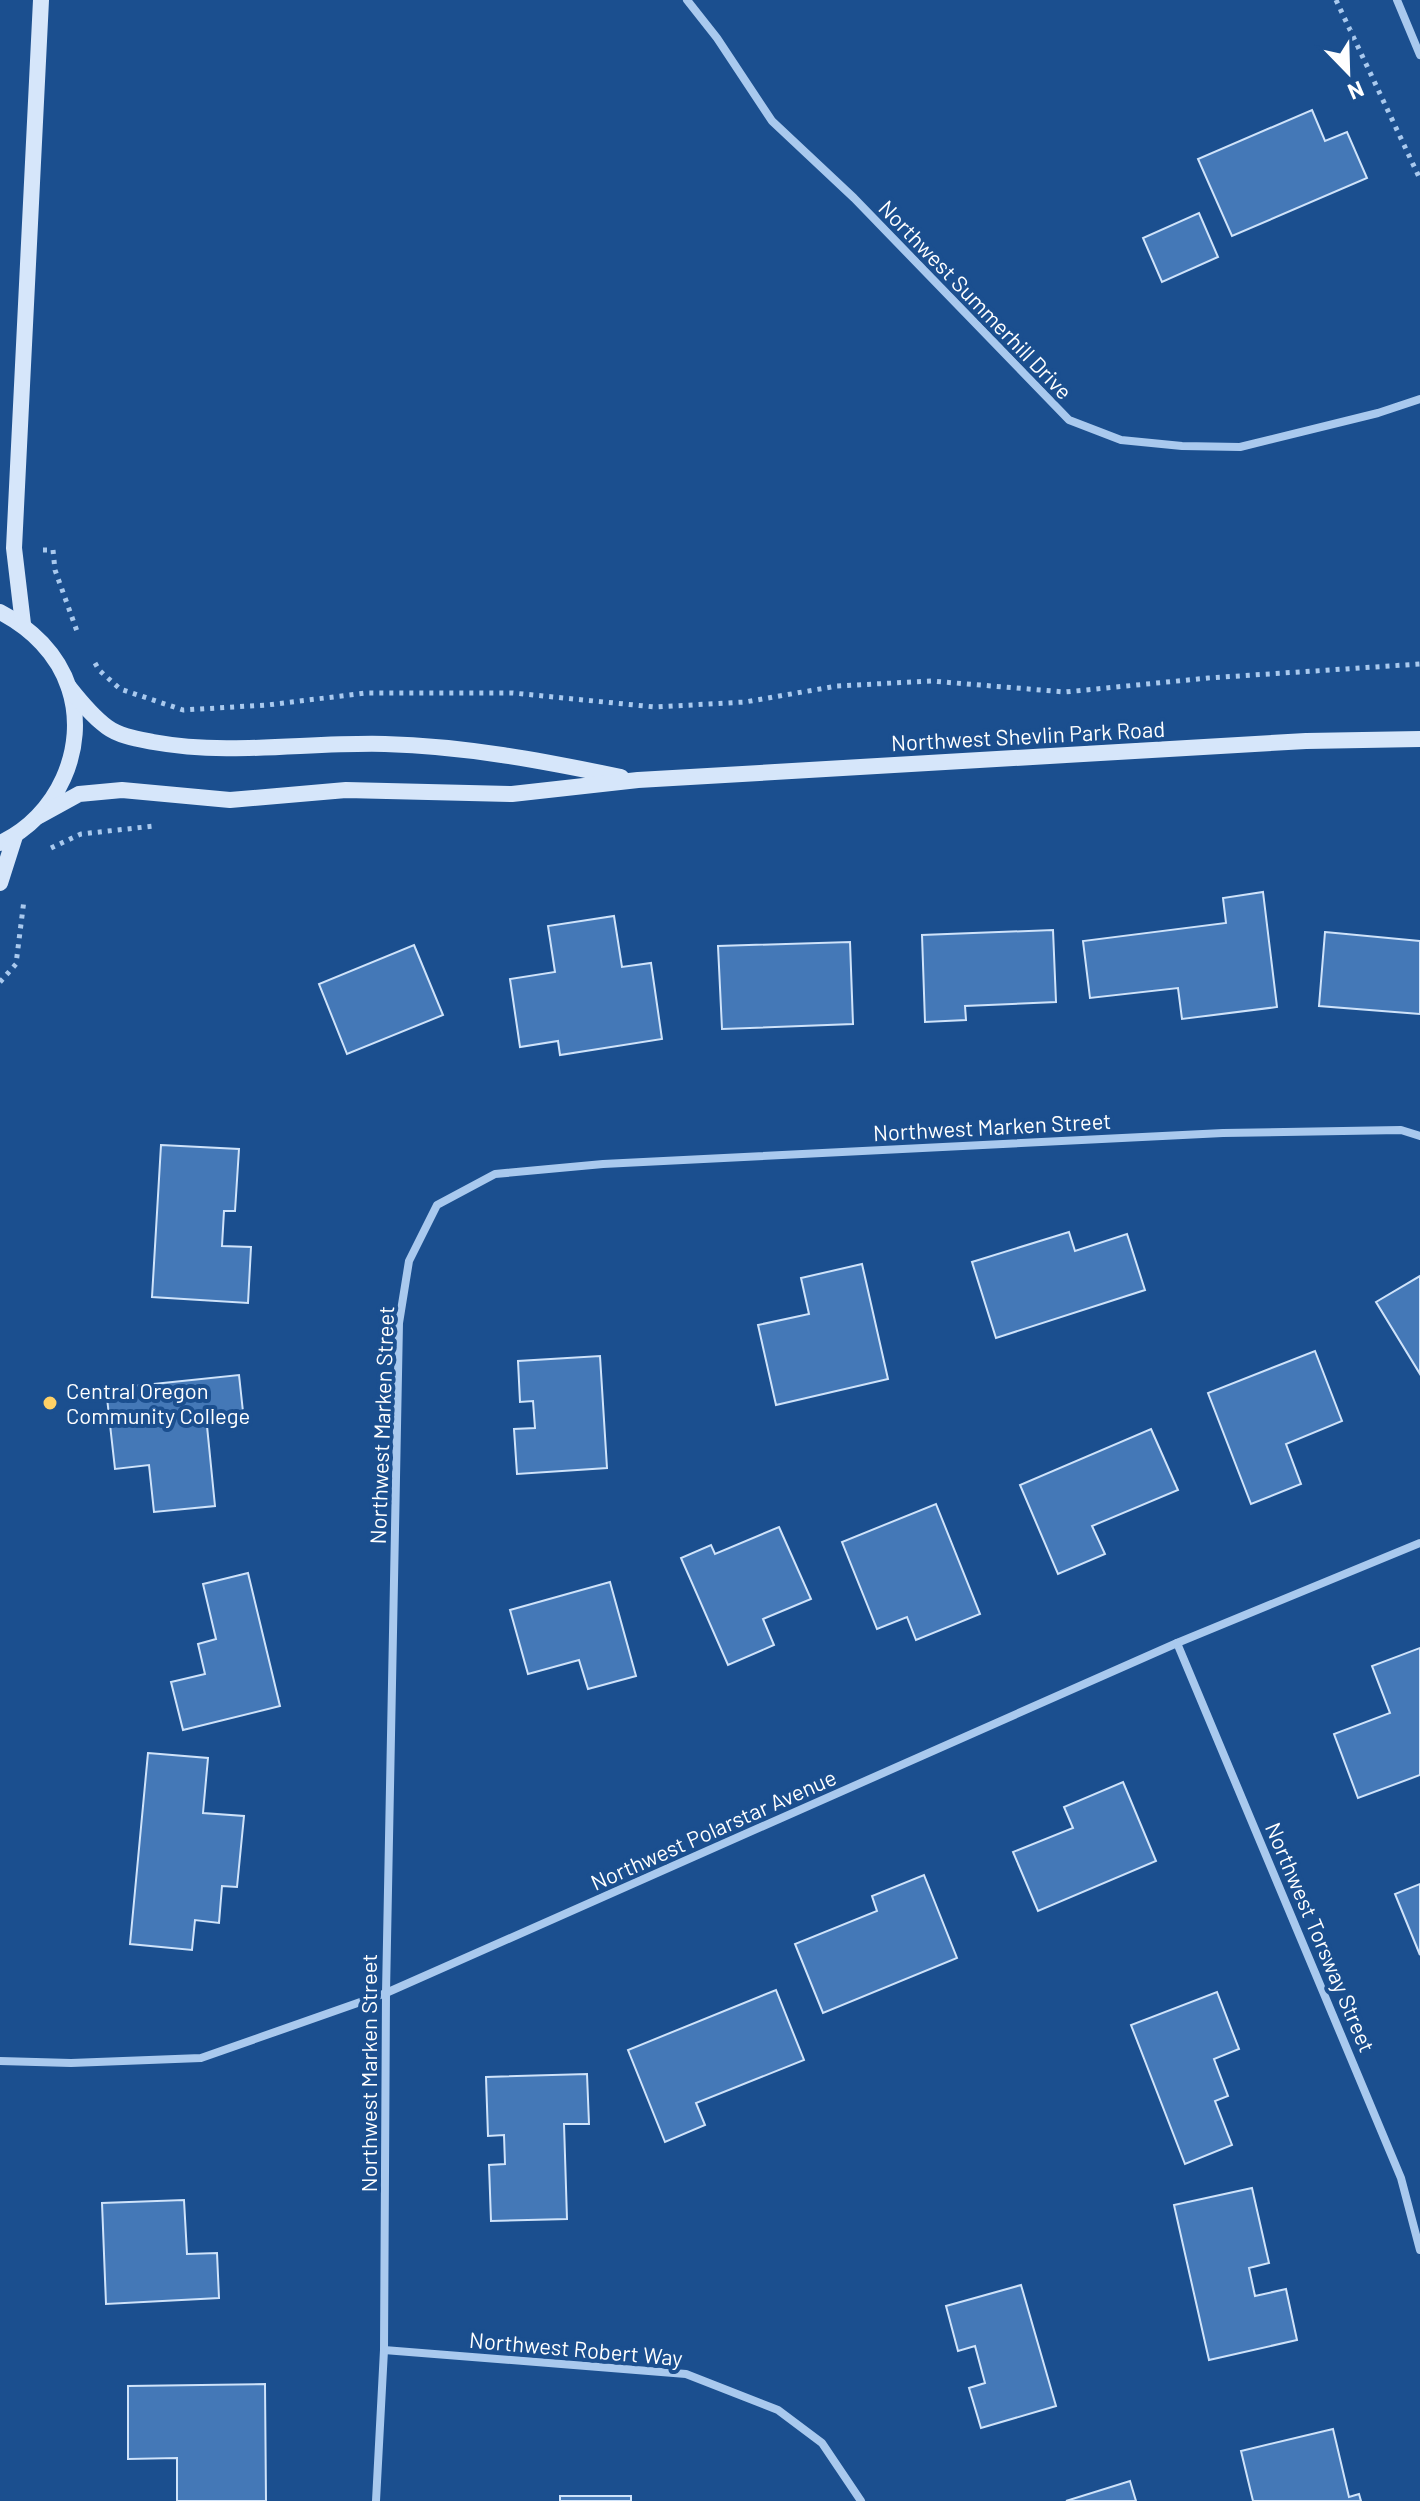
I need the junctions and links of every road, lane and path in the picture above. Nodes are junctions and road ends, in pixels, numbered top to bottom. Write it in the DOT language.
graph roads {
  1 [pos="41,0"];
  2 [pos="687,0"];
  3 [pos="1336,0"];
  4 [pos="1397,0"];
  5 [pos="1420,55"];
  6 [pos="1420,179"];
  7 [pos="1420,399"];
  8 [pos="53,550"];
  9 [pos="0,612"];
  10 [pos="23,624"];
  11 [pos="80,637"];
  12 [pos="93,659"];
  13 [pos="1420,664"];
  14 [pos="69,687"];
  15 [pos="1420,739"];
  16 [pos="638,780"];
  17 [pos="39,816"];
  18 [pos="118,829"];
  19 [pos="8,839"];
  20 [pos="47,850"];
  21 [pos="0,883"];
  22 [pos="25,890"];
  23 [pos="0,982"];
  24 [pos="1420,1136"];
  25 [pos="1420,1543"];
  26 [pos="1177,1643"];
  27 [pos="386,1993"];
  28 [pos="0,2061"];
  29 [pos="1420,2250"];
  30 [pos="384,2350"];
  31 [pos="376,2501"];
  32 [pos="861,2501"];
  1 -- 10 [label="street"];
  2 -- 7 [label="street, Northwest Summerhill Drive"];
  3 -- 6 [label="path"];
  4 -- 5 [label="street"];
  8 -- 11 [label="path"];
  9 -- 10 [label="street"];
  10 -- 14 [label="street"];
  12 -- 13 [label="path"];
  14 -- 16 [label="street, Northwest Shevlin Park Road"];
  14 -- 17 [label="street"];
  15 -- 16 [label="street, Northwest Shevlin Park Road"];
  16 -- 17 [label="street, Northwest Shevlin Park Road"];
  17 -- 19 [label="street"];
  18 -- 20 [label="path"];
  19 -- 21 [label="street"];
  22 -- 23 [label="path"];
  24 -- 27 [label="street, Northwest Marken Street"];
  25 -- 26 [label="street, Northwest Polarstar Avenue"];
  26 -- 27 [label="street, Northwest Polarstar Avenue"];
  26 -- 29 [label="street, Northwest Torsway Street"];
  27 -- 28 [label="street, Northwest Polarstar Avenue"];
  27 -- 30 [label="street, Northwest Marken Street"];
  30 -- 31 [label="street, Northwest Marken Street"];
  30 -- 32 [label="street, Northwest Robert Way"];
}
